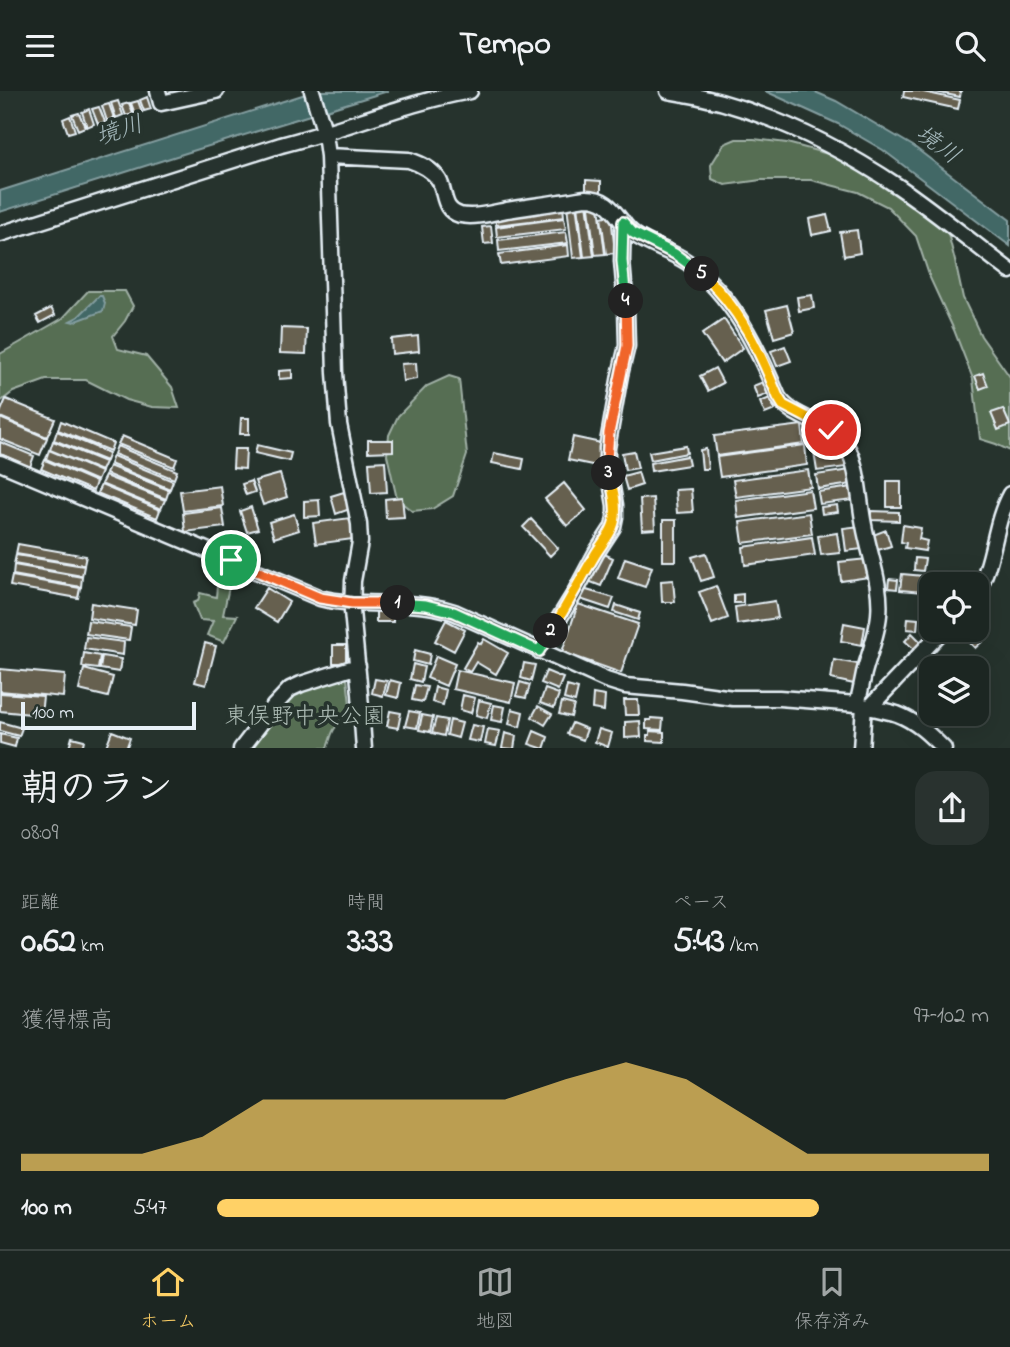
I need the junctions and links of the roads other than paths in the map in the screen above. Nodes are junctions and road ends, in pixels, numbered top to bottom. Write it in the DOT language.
graph roads {
  1 [pos="158,91"];
  2 [pos="216,91"];
  3 [pos="312,91"];
  4 [pos="470,91"];
  5 [pos="668,91"];
  6 [pos="325,131"];
  7 [pos="328,156"];
  8 [pos="623,222"];
  9 [pos="0,234"];
  10 [pos="1010,271"];
  11 [pos="0,463"];
  12 [pos="1010,494"];
  13 [pos="986,572"];
  14 [pos="352,603"];
  15 [pos="931,642"];
  16 [pos="539,651"];
  17 [pos="358,666"];
  18 [pos="864,706"];
  19 [pos="241,748"];
  20 [pos="363,748"];
  21 [pos="862,748"];
  22 [pos="944,748"];
  1 -- 2 [label="street"];
  3 -- 6 [label="street"];
  4 -- 6 [label="street"];
  5 -- 10 [label="street"];
  6 -- 7 [label="street"];
  6 -- 9 [label="street"];
  7 -- 8 [label="street"];
  7 -- 14 [label="street"];
  8 -- 16 [label="street"];
  8 -- 18 [label="street"];
  11 -- 14 [label="street"];
  12 -- 13 [label="street"];
  14 -- 16 [label="street"];
  14 -- 17 [label="street"];
  15 -- 18 [label="street"];
  16 -- 18 [label="street"];
  17 -- 19 [label="street"];
  17 -- 20 [label="street"];
  18 -- 21 [label="street"];
  18 -- 22 [label="street"];
}
